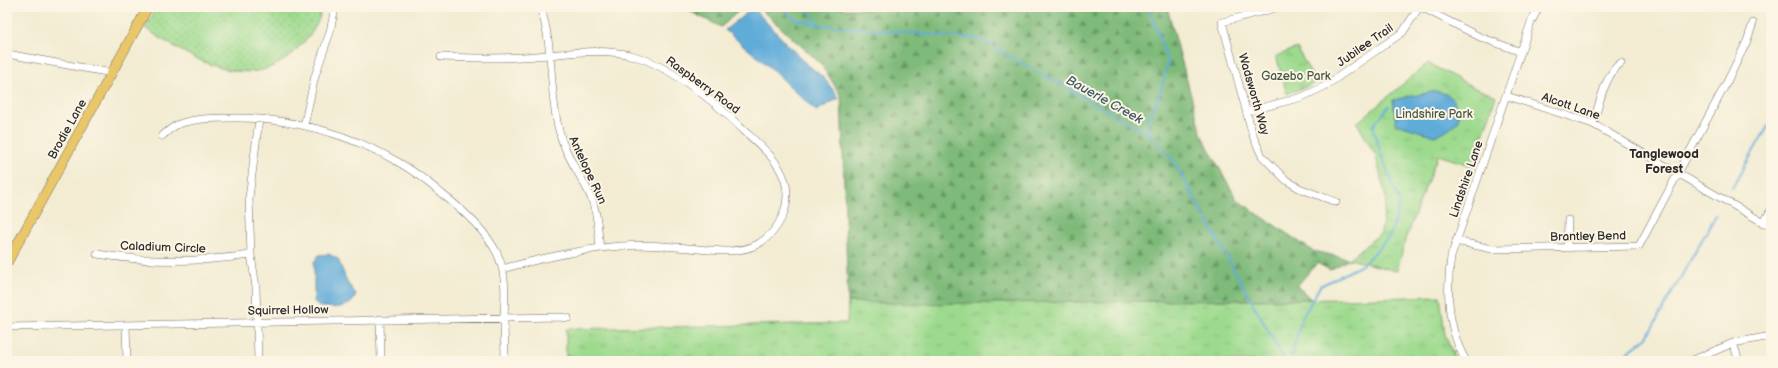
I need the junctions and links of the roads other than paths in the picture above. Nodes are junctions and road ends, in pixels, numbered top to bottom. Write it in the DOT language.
graph roads {
  1 [pos="148,7"];
  2 [pos="334,7"];
  3 [pos="540,7"];
  4 [pos="1278,7"];
  5 [pos="1420,7"];
  6 [pos="1539,7"];
  7 [pos="1753,23"];
  8 [pos="1521,52"];
  9 [pos="7,54"];
  10 [pos="549,55"];
  11 [pos="441,57"];
  12 [pos="1621,63"];
  13 [pos="112,73"];
  14 [pos="1507,96"];
  15 [pos="1246,112"];
  16 [pos="259,119"];
  17 [pos="1592,124"];
  18 [pos="304,126"];
  19 [pos="162,136"];
  20 [pos="1677,173"];
  21 [pos="1336,202"];
  22 [pos="1771,210"];
  23 [pos="1568,220"];
  24 [pos="1763,224"];
  25 [pos="1771,228"];
  26 [pos="1456,242"];
  27 [pos="1567,247"];
  28 [pos="600,248"];
  29 [pos="97,254"];
  30 [pos="251,255"];
  31 [pos="8,260"];
  32 [pos="502,269"];
  33 [pos="504,317"];
  34 [pos="568,318"];
  35 [pos="380,319"];
  36 [pos="257,322"];
  37 [pos="126,325"];
  38 [pos="7,327"];
  39 [pos="1771,336"];
  40 [pos="1733,343"];
  41 [pos="127,361"];
  42 [pos="258,361"];
  43 [pos="381,361"];
  44 [pos="505,361"];
  45 [pos="1466,361"];
  46 [pos="1691,361"];
  47 [pos="1738,361"];
  1 -- 13 [label="main road, Brodie Lane"];
  2 -- 18 [label="street"];
  3 -- 10 [label="street, Antelope Run"];
  4 -- 15 [label="street, Wadsworth Way"];
  5 -- 8 [label="street"];
  5 -- 15 [label="street, Jubilee Trail"];
  6 -- 8 [label="street, Lindshire Lane"];
  7 -- 20 [label="street, Brantley Bend"];
  8 -- 14 [label="street, Lindshire Lane"];
  9 -- 13 [label="street"];
  10 -- 11 [label="street, Raspberry Road"];
  10 -- 28 [label="street, Antelope Run"];
  10 -- 28 [label="street, Raspberry Road"];
  12 -- 17 [label="street"];
  13 -- 31 [label="main road, Brodie Lane"];
  14 -- 17 [label="street, Alcott Lane"];
  14 -- 26 [label="street, Lindshire Lane"];
  15 -- 21 [label="street, Wadsworth Way"];
  16 -- 18 [label="street"];
  16 -- 19 [label="street"];
  16 -- 30 [label="street"];
  17 -- 20 [label="street, Alcott Lane"];
  18 -- 32 [label="street"];
  20 -- 24 [label="street, Alcott Lane"];
  20 -- 27 [label="street, Brantley Bend"];
  22 -- 24 [label="street"];
  23 -- 27 [label="street"];
  24 -- 25 [label="street, Alcott Lane"];
  26 -- 27 [label="street, Brantley Bend"];
  26 -- 45 [label="street, Lindshire Lane"];
  28 -- 32 [label="street, Raspberry Road"];
  29 -- 30 [label="street, Caladium Circle"];
  30 -- 36 [label="street"];
  32 -- 33 [label="street"];
  33 -- 34 [label="street, Squirrel Hollow"];
  33 -- 35 [label="street, Squirrel Hollow"];
  33 -- 44 [label="street"];
  35 -- 36 [label="street, Squirrel Hollow"];
  35 -- 43 [label="street"];
  36 -- 37 [label="street, Squirrel Hollow"];
  36 -- 42 [label="street"];
  37 -- 38 [label="street, Squirrel Hollow"];
  37 -- 41 [label="street"];
  39 -- 40 [label="street"];
  40 -- 46 [label="street"];
  40 -- 47 [label="street"];
}
